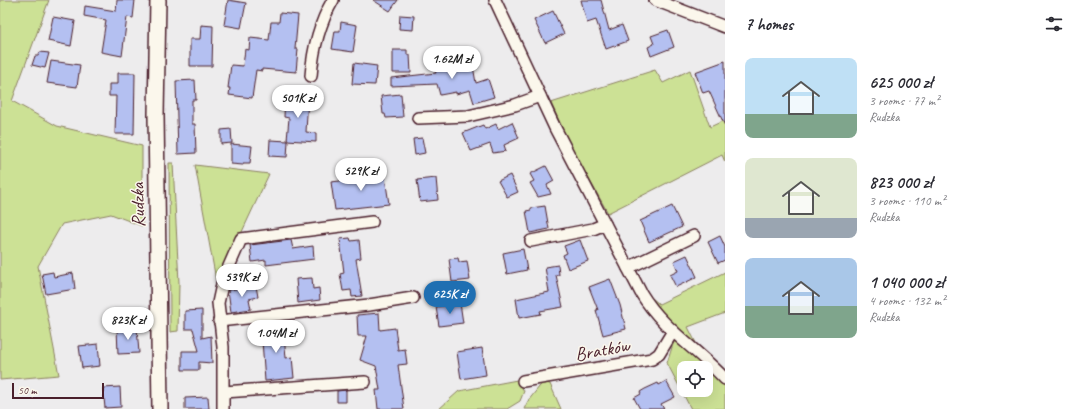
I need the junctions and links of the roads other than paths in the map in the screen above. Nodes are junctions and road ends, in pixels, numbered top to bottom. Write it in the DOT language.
graph roads {
  1 [pos="158,0"];
  2 [pos="333,0"];
  3 [pos="495,0"];
  4 [pos="655,0"];
  5 [pos="725,27"];
  6 [pos="311,76"];
  7 [pos="540,96"];
  8 [pos="418,118"];
  9 [pos="372,222"];
  10 [pos="605,224"];
  11 [pos="694,236"];
  12 [pos="531,241"];
  13 [pos="628,268"];
  14 [pos="413,298"];
  15 [pos="219,321"];
  16 [pos="673,331"];
  17 [pos="724,377"];
  18 [pos="523,381"];
  19 [pos="366,382"];
  20 [pos="224,392"];
  21 [pos="160,409"];
  22 [pos="223,409"];
  1 -- 21 [label="main road, Rudzka"];
  2 -- 6 [label="street"];
  3 -- 7 [label="street"];
  4 -- 5 [label="street"];
  7 -- 8 [label="street"];
  7 -- 10 [label="street"];
  9 -- 15 [label="street"];
  10 -- 12 [label="street"];
  10 -- 13 [label="street"];
  11 -- 13 [label="street"];
  13 -- 16 [label="street"];
  14 -- 15 [label="street"];
  15 -- 20 [label="street"];
  16 -- 17 [label="street"];
  16 -- 18 [label="street, Bratków"];
  19 -- 20 [label="street"];
  20 -- 22 [label="street"];
}
